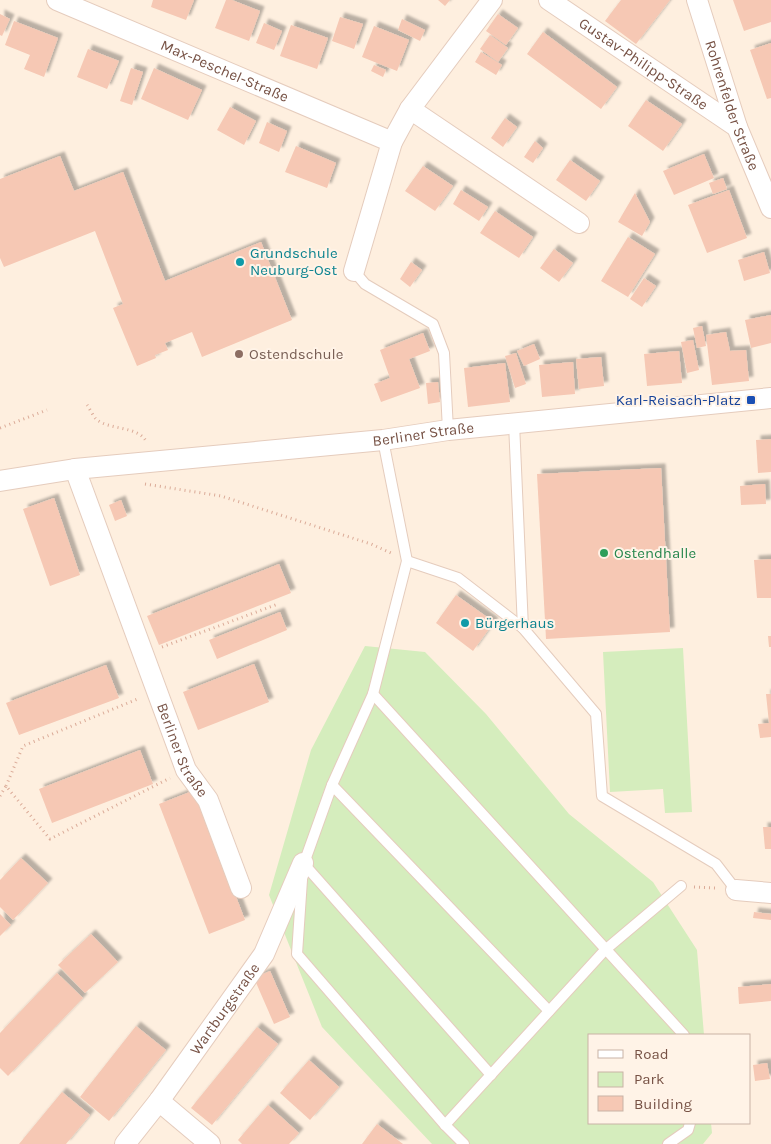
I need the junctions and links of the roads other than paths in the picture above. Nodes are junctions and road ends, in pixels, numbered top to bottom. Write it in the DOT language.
graph roads {
  1 [pos="57,0"];
  2 [pos="492,0"];
  3 [pos="549,0"];
  4 [pos="698,0"];
  5 [pos="410,109"];
  6 [pos="737,127"];
  7 [pos="392,142"];
  8 [pos="771,208"];
  9 [pos="579,223"];
  10 [pos="354,271"];
  11 [pos="771,398"];
  12 [pos="514,423"];
  13 [pos="448,430"];
  14 [pos="383,440"];
  15 [pos="76,469"];
  16 [pos="0,481"];
  17 [pos="407,561"];
  18 [pos="523,628"];
  19 [pos="373,694"];
  20 [pos="332,785"];
  21 [pos="304,863"];
  22 [pos="681,886"];
  23 [pos="241,888"];
  24 [pos="736,890"];
  25 [pos="771,892"];
  26 [pos="605,950"];
  27 [pos="549,1011"];
  28 [pos="683,1034"];
  29 [pos="491,1075"];
  30 [pos="159,1101"];
  31 [pos="690,1124"];
  32 [pos="445,1125"];
  33 [pos="125,1144"];
  34 [pos="210,1144"];
  35 [pos="464,1144"];
  36 [pos="668,1144"];
  1 -- 7 [label="street, Max-Peschel-Straße"];
  2 -- 5 [label="street"];
  3 -- 6 [label="street, Gustav-Philipp-Straße"];
  4 -- 6 [label="street, Rohrenfelder Straße"];
  5 -- 7 [label="street"];
  5 -- 9 [label="street"];
  6 -- 8 [label="street, Rohrenfelder Straße"];
  7 -- 10 [label="street"];
  10 -- 13 [label="lane"];
  11 -- 12 [label="street, Berliner Straße"];
  12 -- 13 [label="street, Berliner Straße"];
  12 -- 18 [label="lane"];
  13 -- 14 [label="street, Berliner Straße"];
  14 -- 15 [label="street, Berliner Straße"];
  14 -- 17 [label="lane"];
  15 -- 16 [label="street, Berliner Straße"];
  15 -- 23 [label="street, Berliner Straße"];
  17 -- 18 [label="lane"];
  17 -- 19 [label="lane"];
  18 -- 24 [label="lane"];
  19 -- 20 [label="lane"];
  19 -- 26 [label="lane"];
  20 -- 21 [label="lane"];
  20 -- 27 [label="lane"];
  21 -- 29 [label="lane"];
  21 -- 30 [label="street, Wartburgstraße"];
  21 -- 32 [label="lane"];
  22 -- 26 [label="lane"];
  24 -- 25 [label="street"];
  26 -- 27 [label="lane"];
  26 -- 28 [label="lane"];
  27 -- 29 [label="lane"];
  29 -- 32 [label="lane"];
  30 -- 33 [label="street, Wartburgstraße"];
  30 -- 34 [label="street"];
  31 -- 36 [label="lane"];
  32 -- 35 [label="lane"];
}
